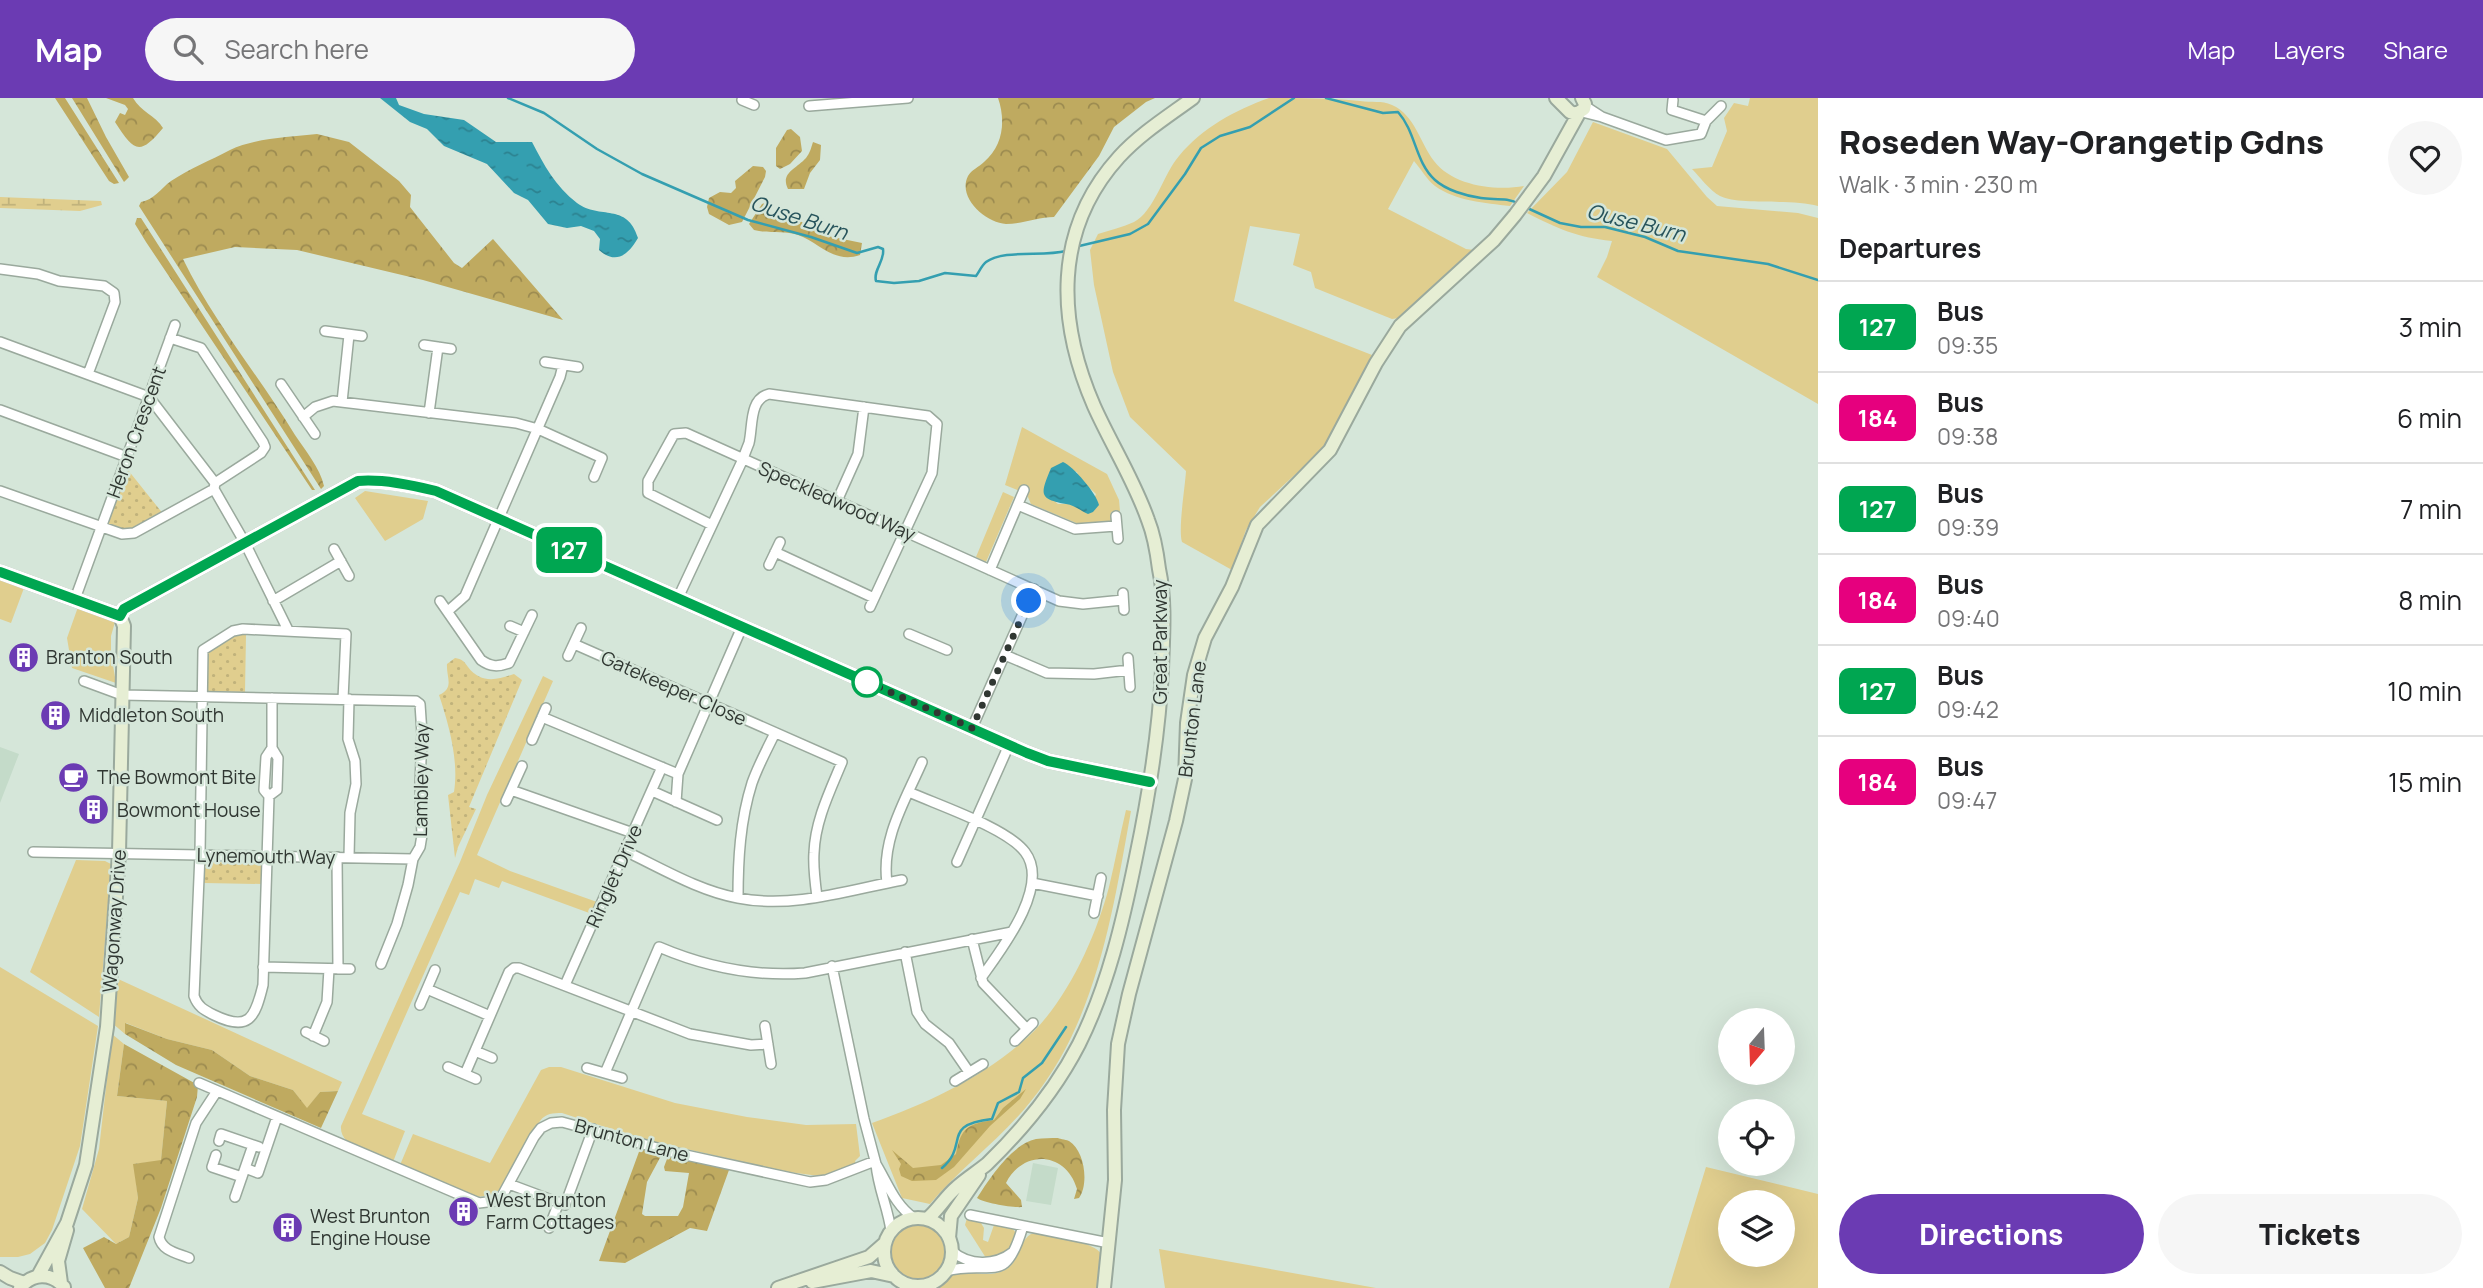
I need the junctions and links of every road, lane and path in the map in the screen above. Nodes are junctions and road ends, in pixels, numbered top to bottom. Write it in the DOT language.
graph roads {
  1 [pos="908,98"];
  2 [pos="1193,98"];
  3 [pos="1556,98"];
  4 [pos="1673,100"];
  5 [pos="741,103"];
  6 [pos="754,104"];
  7 [pos="1578,105"];
  8 [pos="809,106"];
  9 [pos="1721,106"];
  10 [pos="1706,121"];
  11 [pos="0,269"];
  12 [pos="175,325"];
  13 [pos="325,331"];
  14 [pos="349,335"];
  15 [pos="362,336"];
  16 [pos="170,338"];
  17 [pos="0,342"];
  18 [pos="424,345"];
  19 [pos="438,347"];
  20 [pos="451,349"];
  21 [pos="545,362"];
  22 [pos="563,365"];
  23 [pos="578,367"];
  24 [pos="88,374"];
  25 [pos="281,384"];
  26 [pos="149,397"];
  27 [pos="341,402"];
  28 [pos="864,407"];
  29 [pos="0,411"];
  30 [pos="429,412"];
  31 [pos="303,417"];
  32 [pos="538,429"];
  33 [pos="315,434"];
  34 [pos="127,457"];
  35 [pos="743,459"];
  36 [pos="594,477"];
  37 [pos="215,486"];
  38 [pos="1024,490"];
  39 [pos="0,491"];
  40 [pos="837,501"];
  41 [pos="1018,505"];
  42 [pos="499,519"];
  43 [pos="712,525"];
  44 [pos="101,527"];
  45 [pos="905,531"];
  46 [pos="1118,539"];
  47 [pos="780,542"];
  48 [pos="245,543"];
  49 [pos="334,549"];
  50 [pos="775,552"];
  51 [pos="341,561"];
  52 [pos="769,565"];
  53 [pos="990,569"];
  54 [pos="0,572"];
  55 [pos="349,576"];
  56 [pos="1034,589"];
  57 [pos="678,598"];
  58 [pos="874,598"];
  59 [pos="75,599"];
  60 [pos="274,601"];
  61 [pos="440,601"];
  62 [pos="1123,601"];
  63 [pos="870,607"];
  64 [pos="448,611"];
  65 [pos="532,615"];
  66 [pos="120,616"];
  67 [pos="510,626"];
  68 [pos="742,627"];
  69 [pos="581,628"];
  70 [pos="288,630"];
  71 [pos="524,632"];
  72 [pos="909,634"];
  73 [pos="573,644"];
  74 [pos="947,650"];
  75 [pos="1005,655"];
  76 [pos="568,656"];
  77 [pos="1128,658"];
  78 [pos="1129,670"];
  79 [pos="84,681"];
  80 [pos="1130,687"];
  81 [pos="122,695"];
  82 [pos="202,697"];
  83 [pos="272,698"];
  84 [pos="346,699"];
  85 [pos="709,704"];
  86 [pos="972,728"];
  87 [pos="775,733"];
  88 [pos="532,740"];
  89 [pos="1009,745"];
  90 [pos="922,762"];
  91 [pos="522,766"];
  92 [pos="662,767"];
  93 [pos="678,774"];
  94 [pos="1150,782"];
  95 [pos="511,790"];
  96 [pos="652,791"];
  97 [pos="909,792"];
  98 [pos="506,801"];
  99 [pos="676,802"];
  100 [pos="717,820"];
  101 [pos="975,822"];
  102 [pos="633,833"];
  103 [pos="625,851"];
  104 [pos="33,852"];
  105 [pos="119,853"];
  106 [pos="200,854"];
  107 [pos="269,856"];
  108 [pos="337,857"];
  109 [pos="349,857"];
  110 [pos="413,859"];
  111 [pos="957,862"];
  112 [pos="1101,878"];
  113 [pos="902,880"];
  114 [pos="887,883"];
  115 [pos="1032,883"];
  116 [pos="1097,896"];
  117 [pos="817,897"];
  118 [pos="738,898"];
  119 [pos="1094,912"];
  120 [pos="1012,932"];
  121 [pos="972,939"];
  122 [pos="905,952"];
  123 [pos="381,964"];
  124 [pos="832,966"];
  125 [pos="263,967"];
  126 [pos="333,969"];
  127 [pos="350,969"];
  128 [pos="435,970"];
  129 [pos="981,978"];
  130 [pos="565,985"];
  131 [pos="427,989"];
  132 [pos="420,1005"];
  133 [pos="632,1011"];
  134 [pos="490,1016"];
  135 [pos="765,1026"];
  136 [pos="324,1041"];
  137 [pos="1015,1041"];
  138 [pos="768,1044"];
  139 [pos="475,1051"];
  140 [pos="492,1058"];
  141 [pos="983,1064"];
  142 [pos="771,1065"];
  143 [pos="448,1067"];
  144 [pos="587,1068"];
  145 [pos="969,1072"];
  146 [pos="605,1073"];
  147 [pos="465,1074"];
  148 [pos="622,1078"];
  149 [pos="477,1079"];
  150 [pos="955,1080"];
  151 [pos="199,1083"];
  152 [pos="217,1091"];
  153 [pos="277,1117"];
  154 [pos="593,1129"];
  155 [pos="219,1141"];
  156 [pos="253,1145"];
  157 [pos="266,1149"];
  158 [pos="216,1155"];
  159 [pos="876,1163"];
  160 [pos="985,1166"];
  161 [pos="244,1173"];
  162 [pos="509,1184"];
  163 [pos="235,1197"];
  164 [pos="559,1202"];
  165 [pos="970,1215"];
  166 [pos="920,1219"];
  167 [pos="67,1223"];
  168 [pos="1023,1226"];
  169 [pos="549,1228"];
  170 [pos="888,1237"];
  171 [pos="1109,1243"];
  172 [pos="950,1245"];
  173 [pos="1015,1251"];
  174 [pos="189,1258"];
  175 [pos="946,1271"];
  176 [pos="0,1272"];
  177 [pos="38,1276"];
  178 [pos="901,1282"];
  179 [pos="22,1285"];
  180 [pos="63,1285"];
  181 [pos="929,1286"];
  182 [pos="780,1288"];
  183 [pos="1104,1288"];
  1 -- 8 [label="street"];
  2 -- 94 [label="street, Great Parkway"];
  3 -- 7 [label="street"];
  4 -- 10 [label="street"];
  5 -- 6 [label="street"];
  7 -- 10 [label="street"];
  7 -- 171 [label="street, Brunton Lane"];
  9 -- 10 [label="street"];
  11 -- 24 [label="street"];
  12 -- 16 [label="street, Heron Crescent"];
  13 -- 14 [label="street"];
  14 -- 15 [label="street"];
  14 -- 27 [label="street"];
  16 -- 26 [label="street, Heron Crescent"];
  16 -- 37 [label="street"];
  17 -- 24 [label="street"];
  18 -- 19 [label="street"];
  19 -- 20 [label="street"];
  19 -- 30 [label="street"];
  21 -- 22 [label="street"];
  22 -- 23 [label="street"];
  22 -- 32 [label="street"];
  24 -- 26 [label="street"];
  25 -- 31 [label="street"];
  26 -- 34 [label="street, Heron Crescent"];
  26 -- 37 [label="street"];
  27 -- 30 [label="street"];
  27 -- 31 [label="street"];
  28 -- 35 [label="street"];
  28 -- 40 [label="street"];
  28 -- 45 [label="street"];
  29 -- 34 [label="street"];
  30 -- 32 [label="street"];
  31 -- 33 [label="street"];
  32 -- 36 [label="street"];
  32 -- 42 [label="street"];
  34 -- 44 [label="street, Heron Crescent"];
  35 -- 40 [label="street, Speckledwood Way"];
  35 -- 43 [label="street, Speckledwood Way"];
  35 -- 43 [label="street"];
  37 -- 44 [label="street"];
  37 -- 48 [label="street"];
  38 -- 41 [label="street"];
  39 -- 44 [label="street"];
  40 -- 45 [label="street, Speckledwood Way"];
  41 -- 46 [label="street"];
  41 -- 53 [label="street"];
  42 -- 48 [label="street"];
  42 -- 57 [label="street"];
  42 -- 64 [label="street"];
  43 -- 57 [label="street, Speckledwood Way"];
  44 -- 59 [label="street, Heron Crescent"];
  45 -- 53 [label="street, Speckledwood Way"];
  45 -- 58 [label="street"];
  47 -- 50 [label="street"];
  48 -- 60 [label="street"];
  48 -- 66 [label="street"];
  49 -- 51 [label="street"];
  50 -- 52 [label="street"];
  50 -- 58 [label="street"];
  51 -- 55 [label="street"];
  51 -- 60 [label="street"];
  53 -- 56 [label="street, Speckledwood Way"];
  54 -- 59 [label="street"];
  56 -- 62 [label="street, Speckledwood Way"];
  56 -- 75 [label="street"];
  57 -- 68 [label="street"];
  58 -- 63 [label="street"];
  59 -- 66 [label="street"];
  60 -- 70 [label="street"];
  61 -- 64 [label="street"];
  64 -- 71 [label="street"];
  65 -- 71 [label="street"];
  66 -- 81 [label="street, Wagonway Drive"];
  67 -- 71 [label="street"];
  68 -- 85 [label="street"];
  68 -- 86 [label="street"];
  69 -- 73 [label="street"];
  70 -- 82 [label="street"];
  70 -- 84 [label="street"];
  72 -- 74 [label="street"];
  73 -- 76 [label="street"];
  73 -- 85 [label="street, Gatekeeper Close"];
  75 -- 78 [label="street"];
  75 -- 86 [label="street"];
  77 -- 78 [label="street"];
  78 -- 80 [label="street"];
  79 -- 81 [label="street"];
  81 -- 82 [label="street"];
  81 -- 105 [label="street, Wagonway Drive"];
  82 -- 83 [label="street"];
  82 -- 106 [label="street"];
  83 -- 84 [label="street"];
  83 -- 107 [label="street"];
  84 -- 109 [label="street"];
  84 -- 110 [label="street, Lambley Way"];
  85 -- 87 [label="street, Gatekeeper Close"];
  85 -- 93 [label="street"];
  86 -- 89 [label="street"];
  87 -- 117 [label="street, Gatekeeper Close"];
  87 -- 118 [label="street"];
  88 -- 92 [label="street"];
  89 -- 94 [label="street"];
  89 -- 101 [label="street"];
  90 -- 97 [label="street"];
  91 -- 95 [label="street"];
  92 -- 93 [label="street"];
  92 -- 96 [label="street, Ringlet Drive"];
  93 -- 99 [label="street"];
  94 -- 160 [label="street, Great Parkway"];
  95 -- 98 [label="street"];
  95 -- 102 [label="street"];
  96 -- 99 [label="street"];
  96 -- 102 [label="street, Ringlet Drive"];
  97 -- 101 [label="street"];
  97 -- 114 [label="street"];
  99 -- 100 [label="street"];
  101 -- 111 [label="street"];
  101 -- 115 [label="street"];
  102 -- 103 [label="street, Ringlet Drive"];
  103 -- 118 [label="street"];
  103 -- 130 [label="street, Ringlet Drive"];
  104 -- 105 [label="street, Lynemouth Way"];
  105 -- 106 [label="street, Lynemouth Way"];
  105 -- 167 [label="street, Wagonway Drive"];
  106 -- 107 [label="street, Lynemouth Way"];
  106 -- 125 [label="street"];
  107 -- 108 [label="street, Lynemouth Way"];
  107 -- 125 [label="street"];
  108 -- 109 [label="street, Lynemouth Way"];
  108 -- 126 [label="street"];
  109 -- 110 [label="street, Lynemouth Way"];
  110 -- 123 [label="street, Lambley Way"];
  112 -- 116 [label="street"];
  113 -- 114 [label="street"];
  114 -- 117 [label="street"];
  115 -- 116 [label="street"];
  115 -- 120 [label="street"];
  116 -- 119 [label="street"];
  117 -- 118 [label="street"];
  120 -- 121 [label="street"];
  120 -- 129 [label="street"];
  121 -- 122 [label="street"];
  121 -- 129 [label="street"];
  122 -- 124 [label="street"];
  122 -- 145 [label="street"];
  124 -- 133 [label="street"];
  124 -- 159 [label="street"];
  125 -- 126 [label="street"];
  126 -- 127 [label="street"];
  126 -- 136 [label="street"];
  128 -- 131 [label="street"];
  129 -- 137 [label="street"];
  130 -- 133 [label="street"];
  130 -- 134 [label="street"];
  131 -- 132 [label="street"];
  131 -- 134 [label="street"];
  133 -- 138 [label="street"];
  133 -- 146 [label="street"];
  134 -- 139 [label="street"];
  135 -- 138 [label="street"];
  138 -- 142 [label="street"];
  139 -- 140 [label="street"];
  139 -- 147 [label="street"];
  141 -- 145 [label="street"];
  143 -- 147 [label="street"];
  144 -- 146 [label="street"];
  145 -- 150 [label="street"];
  146 -- 148 [label="street"];
  147 -- 149 [label="street"];
  151 -- 152 [label="street, Brunton Lane"];
  152 -- 153 [label="street, Brunton Lane"];
  152 -- 174 [label="street"];
  153 -- 157 [label="street"];
  153 -- 162 [label="street, Brunton Lane"];
  154 -- 159 [label="street, Brunton Lane"];
  154 -- 162 [label="street, Brunton Lane"];
  154 -- 164 [label="street"];
  155 -- 156 [label="street"];
  156 -- 157 [label="street"];
  156 -- 161 [label="street"];
  157 -- 161 [label="street"];
  158 -- 161 [label="street"];
  159 -- 166 [label="street"];
  159 -- 170 [label="street"];
  160 -- 166 [label="street, Great Parkway"];
  160 -- 172 [label="street, Great Parkway"];
  161 -- 163 [label="street"];
  162 -- 164 [label="street"];
  164 -- 169 [label="street"];
  165 -- 168 [label="street"];
  166 -- 170 [label="street, Great Parkway"];
  166 -- 172 [label="street"];
  167 -- 177 [label="street, Wagonway Drive"];
  167 -- 180 [label="street, Wagonway Drive"];
  168 -- 171 [label="street"];
  168 -- 173 [label="street"];
  170 -- 178 [label="street"];
  170 -- 182 [label="street, Great Parkway"];
  171 -- 183 [label="street, Brunton Lane"];
  172 -- 173 [label="street"];
  172 -- 175 [label="street, Great Parkway"];
  173 -- 175 [label="street"];
  175 -- 181 [label="street, Great Parkway"];
  176 -- 179 [label="street"];
  177 -- 179 [label="street"];
  177 -- 180 [label="street"];
  178 -- 181 [label="street, Great Parkway"];
  178 -- 182 [label="street, Great Parkway"];
}
